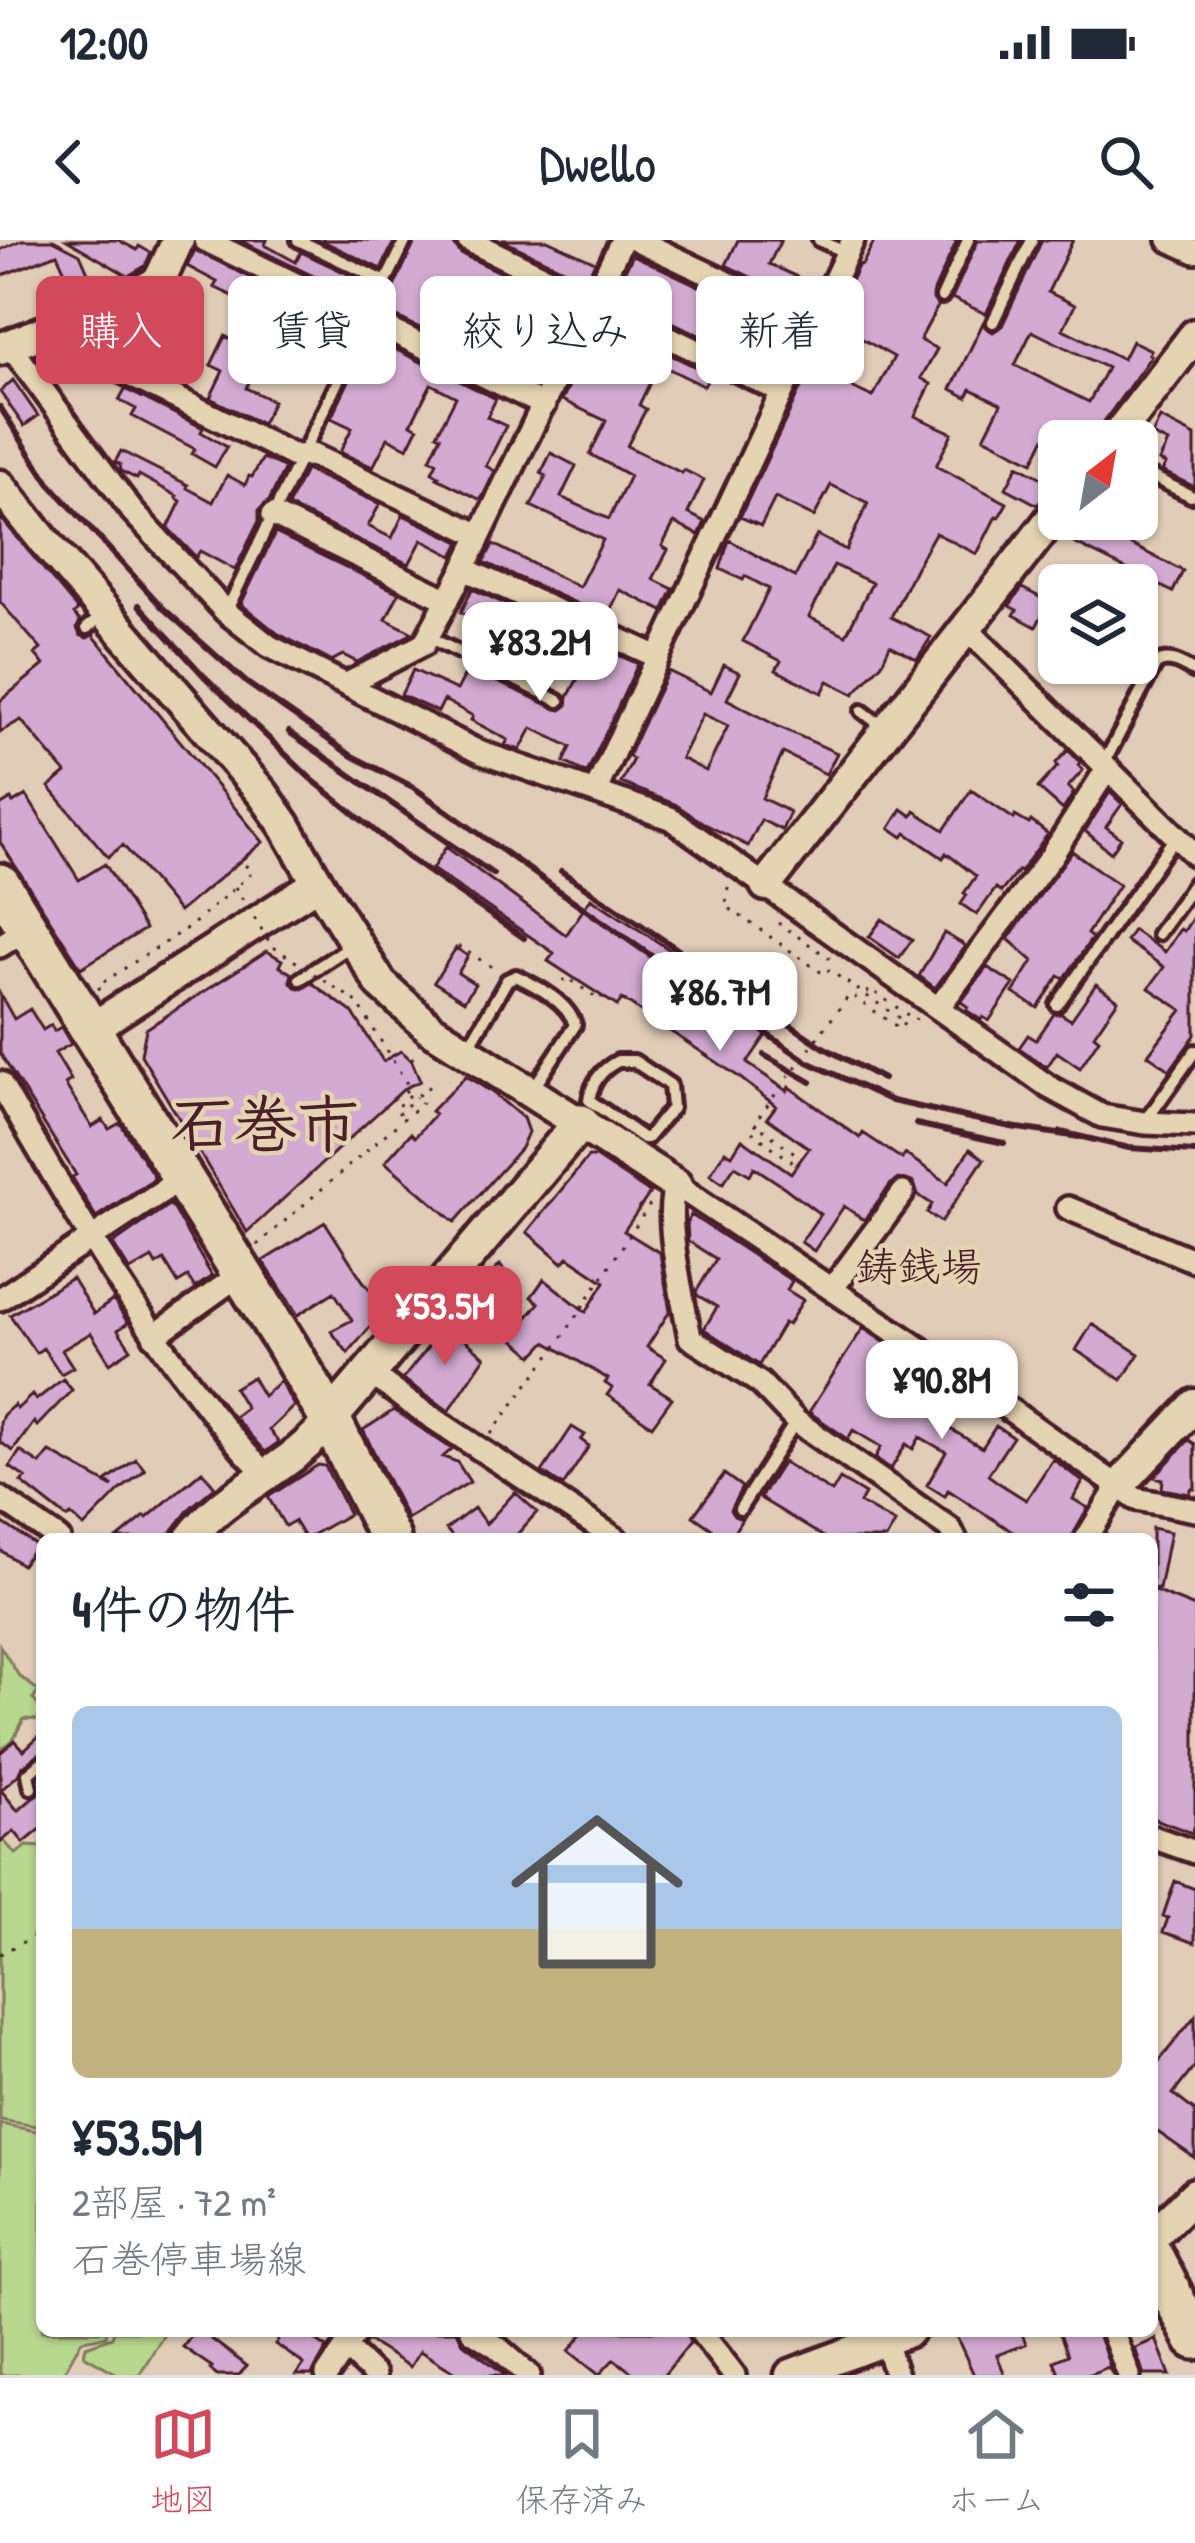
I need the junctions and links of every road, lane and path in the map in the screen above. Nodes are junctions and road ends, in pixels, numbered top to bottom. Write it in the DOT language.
graph roads {
  1 [pos="178,240"];
  2 [pos="205,240"];
  3 [pos="298,240"];
  4 [pos="406,240"];
  5 [pos="468,240"];
  6 [pos="622,240"];
  7 [pos="638,240"];
  8 [pos="819,240"];
  9 [pos="968,240"];
  10 [pos="1032,240"];
  11 [pos="1169,240"];
  12 [pos="850,247"];
  13 [pos="1195,252"];
  14 [pos="160,276"];
  15 [pos="278,276"];
  16 [pos="373,276"];
  17 [pos="389,276"];
  18 [pos="542,276"];
  19 [pos="605,276"];
  20 [pos="714,276"];
  21 [pos="837,276"];
  22 [pos="942,297"];
  23 [pos="993,322"];
  24 [pos="396,334"];
  25 [pos="36,335"];
  26 [pos="1195,335"];
  27 [pos="672,339"];
  28 [pos="5,348"];
  29 [pos="148,384"];
  30 [pos="337,384"];
  31 [pos="554,384"];
  32 [pos="786,384"];
  33 [pos="782,392"];
  34 [pos="544,405"];
  35 [pos="1129,420"];
  36 [pos="302,455"];
  37 [pos="1158,480"];
  38 [pos="0,486"];
  39 [pos="1191,496"];
  40 [pos="273,515"];
  41 [pos="480,535"];
  42 [pos="1038,536"];
  43 [pos="464,569"];
  44 [pos="448,600"];
  45 [pos="226,612"];
  46 [pos="966,628"];
  47 [pos="428,638"];
  48 [pos="658,657"];
  49 [pos="1195,672"];
  50 [pos="347,684"];
  51 [pos="559,701"];
  52 [pos="1105,767"];
  53 [pos="595,791"];
  54 [pos="1176,836"];
  55 [pos="1195,855"];
  56 [pos="242,860"];
  57 [pos="1195,882"];
  58 [pos="318,883"];
  59 [pos="0,884"];
  60 [pos="728,884"];
  61 [pos="766,885"];
  62 [pos="235,887"];
  63 [pos="778,923"];
  64 [pos="1158,934"];
  65 [pos="14,937"];
  66 [pos="354,943"];
  67 [pos="458,946"];
  68 [pos="835,962"];
  69 [pos="492,967"];
  70 [pos="300,979"];
  71 [pos="563,981"];
  72 [pos="97,990"];
  73 [pos="868,996"];
  74 [pos="599,1000"];
  75 [pos="1057,1005"];
  76 [pos="930,1009"];
  77 [pos="89,1030"];
  78 [pos="466,1051"];
  79 [pos="1195,1052"];
  80 [pos="0,1083"];
  81 [pos="431,1085"];
  82 [pos="531,1091"];
  83 [pos="418,1096"];
  84 [pos="588,1114"];
  85 [pos="1144,1123"];
  86 [pos="1195,1125"];
  87 [pos="752,1132"];
  88 [pos="182,1178"];
  89 [pos="666,1190"];
  90 [pos="903,1193"];
  91 [pos="1068,1208"];
  92 [pos="91,1238"];
  93 [pos="1195,1261"];
  94 [pos="245,1263"];
  95 [pos="832,1289"];
  96 [pos="0,1299"];
  97 [pos="154,1336"];
  98 [pos="369,1372"];
  99 [pos="1195,1405"];
  100 [pos="330,1419"];
  101 [pos="796,1421"];
  102 [pos="481,1449"];
  103 [pos="266,1474"];
  104 [pos="1118,1487"];
  105 [pos="0,1498"];
  106 [pos="740,1509"];
  107 [pos="1195,1510"];
  108 [pos="50,1533"];
  109 [pos="194,1533"];
  110 [pos="387,1533"];
  111 [pos="607,1533"];
  112 [pos="952,1533"];
  113 [pos="1090,1533"];
  114 [pos="36,1767"];
  115 [pos="32,1788"];
  116 [pos="1158,1839"];
  117 [pos="1195,1852"];
  118 [pos="36,1935"];
  119 [pos="0,1954"];
  120 [pos="1195,2194"];
  121 [pos="1158,2231"];
  122 [pos="1158,2267"];
  123 [pos="705,2337"];
  124 [pos="890,2337"];
  125 [pos="898,2337"];
  126 [pos="1114,2337"];
  127 [pos="504,2339"];
  128 [pos="1195,2339"];
  129 [pos="352,2340"];
  130 [pos="327,2375"];
  131 [pos="374,2375"];
  132 [pos="529,2375"];
  133 [pos="734,2375"];
  134 [pos="791,2375"];
  135 [pos="896,2375"];
  136 [pos="1129,2375"];
  1 -- 14 [label="street"];
  2 -- 15 [label="street"];
  3 -- 16 [label="lane"];
  4 -- 17 [label="lane"];
  5 -- 18 [label="street"];
  6 -- 19 [label="street"];
  7 -- 20 [label="street"];
  8 -- 12 [label="lane"];
  9 -- 22 [label="lane"];
  10 -- 23 [label="lane"];
  11 -- 13 [label="street"];
  12 -- 21 [label="street"];
  24 -- 34 [label="street"];
  25 -- 28 [label="street"];
  26 -- 35 [label="street"];
  27 -- 33 [label="street"];
  28 -- 45 [label="street"];
  29 -- 36 [label="street"];
  30 -- 36 [label="lane"];
  31 -- 34 [label="street"];
  32 -- 33 [label="street"];
  33 -- 48 [label="street"];
  34 -- 41 [label="street"];
  36 -- 40 [label="lane"];
  36 -- 41 [label="street"];
  37 -- 39 [label="lane"];
  38 -- 58 [label="street"];
  40 -- 44 [label="street"];
  40 -- 45 [label="lane"];
  41 -- 43 [label="street"];
  42 -- 46 [label="street"];
  43 -- 44 [label="street"];
  43 -- 48 [label="street"];
  44 -- 47 [label="street"];
  45 -- 50 [label="street"];
  46 -- 52 [label="street"];
  46 -- 61 [label="street"];
  47 -- 50 [label="street"];
  47 -- 51 [label="lane"];
  48 -- 53 [label="street"];
  49 -- 52 [label="lane"];
  50 -- 53 [label="street"];
  52 -- 54 [label="street"];
  52 -- 76 [label="street"];
  53 -- 61 [label="street"];
  54 -- 55 [label="street"];
  54 -- 75 [label="lane"];
  56 -- 62 [label="path"];
  57 -- 64 [label="lane"];
  58 -- 66 [label="street"];
  58 -- 77 [label="street"];
  59 -- 65 [label="highway"];
  60 -- 73 [label="path"];
  61 -- 76 [label="street"];
  62 -- 72 [label="path"];
  62 -- 83 [label="path, bridge"];
  63 -- 68 [label="path"];
  65 -- 77 [label="highway"];
  66 -- 70 [label="lane"];
  66 -- 78 [label="street"];
  67 -- 69 [label="path"];
  71 -- 74 [label="path"];
  73 -- 76 [label="path"];
  73 -- 87 [label="path, bridge"];
  76 -- 85 [label="street"];
  77 -- 88 [label="highway"];
  78 -- 82 [label="street"];
  78 -- 82 [label="lane"];
  79 -- 85 [label="lane"];
  80 -- 92 [label="street"];
  81 -- 83 [label="path"];
  82 -- 84 [label="street"];
  83 -- 94 [label="path"];
  84 -- 84 [label="lane"];
  84 -- 89 [label="street"];
  84 -- 98 [label="main road"];
  85 -- 86 [label="street"];
  88 -- 92 [label="street"];
  88 -- 94 [label="highway"];
  89 -- 95 [label="street"];
  89 -- 101 [label="street"];
  89 -- 102 [label="path"];
  90 -- 95 [label="street"];
  91 -- 93 [label="street"];
  92 -- 96 [label="street"];
  92 -- 97 [label="street"];
  94 -- 97 [label="street"];
  94 -- 100 [label="highway"];
  95 -- 104 [label="street"];
  97 -- 103 [label="street"];
  98 -- 100 [label="main road"];
  98 -- 102 [label="street"];
  99 -- 104 [label="street"];
  100 -- 103 [label="street"];
  100 -- 110 [label="highway"];
  101 -- 106 [label="lane"];
  101 -- 112 [label="street"];
  102 -- 111 [label="street"];
  103 -- 109 [label="street"];
  104 -- 107 [label="street"];
  104 -- 113 [label="street"];
  105 -- 108 [label="street"];
  114 -- 115 [label="lane"];
  116 -- 117 [label="street"];
  118 -- 119 [label="path"];
  120 -- 121 [label="street"];
  122 -- 128 [label="highway"];
  123 -- 133 [label="street"];
  124 -- 134 [label="street"];
  125 -- 135 [label="street"];
  126 -- 136 [label="street"];
  127 -- 132 [label="street"];
  129 -- 130 [label="street"];
  129 -- 131 [label="street"];
}
